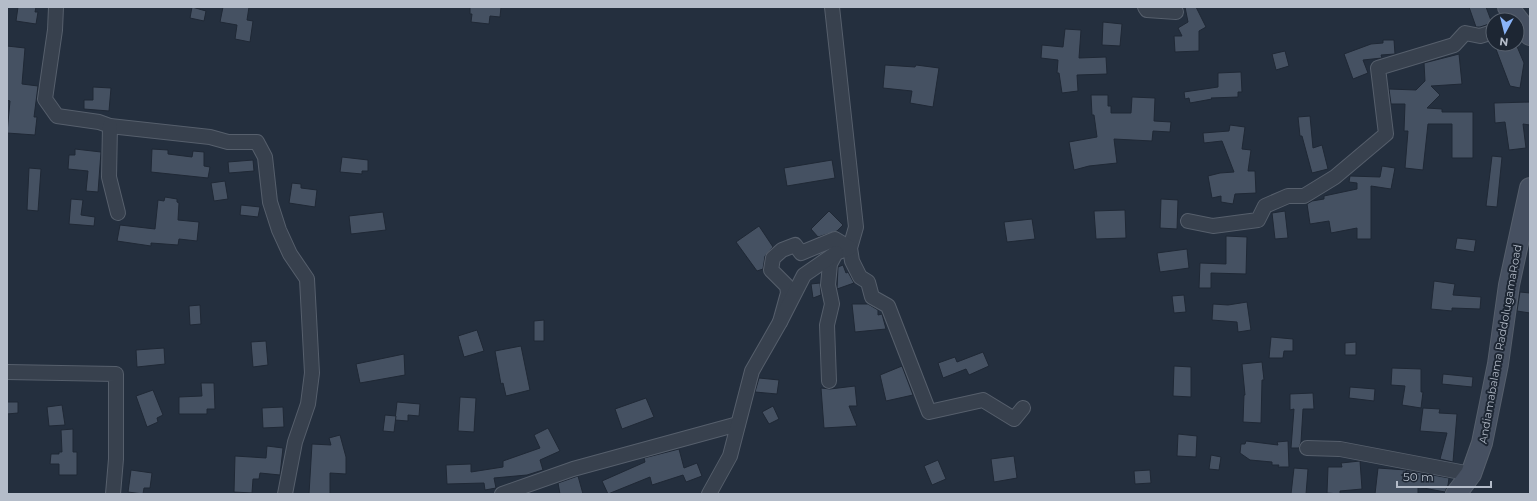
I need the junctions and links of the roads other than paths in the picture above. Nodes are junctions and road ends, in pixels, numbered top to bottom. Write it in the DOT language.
graph roads {
  1 [pos="56,7"];
  2 [pos="832,7"];
  3 [pos="1145,7"];
  4 [pos="1176,12"];
  5 [pos="1485,34"];
  6 [pos="110,126"];
  7 [pos="1530,188"];
  8 [pos="118,213"];
  9 [pos="1188,221"];
  10 [pos="850,248"];
  11 [pos="836,253"];
  12 [pos="780,322"];
  13 [pos="7,372"];
  14 [pos="829,381"];
  15 [pos="1023,408"];
  16 [pos="738,424"];
  17 [pos="1307,448"];
  18 [pos="1471,474"];
  19 [pos="113,494"];
  20 [pos="285,494"];
  21 [pos="502,494"];
  22 [pos="709,494"];
  23 [pos="1456,494"];
  1 -- 6 [label="street"];
  2 -- 10 [label="street"];
  3 -- 4 [label="street"];
  5 -- 9 [label="street"];
  6 -- 8 [label="street"];
  6 -- 20 [label="street"];
  7 -- 18 [label="street, Andiamabalama RaddolugamaRoad"];
  10 -- 11 [label="street"];
  10 -- 12 [label="street"];
  10 -- 15 [label="street"];
  11 -- 12 [label="street"];
  11 -- 14 [label="street"];
  12 -- 16 [label="street"];
  13 -- 19 [label="street"];
  16 -- 21 [label="street"];
  16 -- 22 [label="street"];
  17 -- 18 [label="street"];
  18 -- 23 [label="street, Andiamabalama RaddolugamaRoad"];
}
